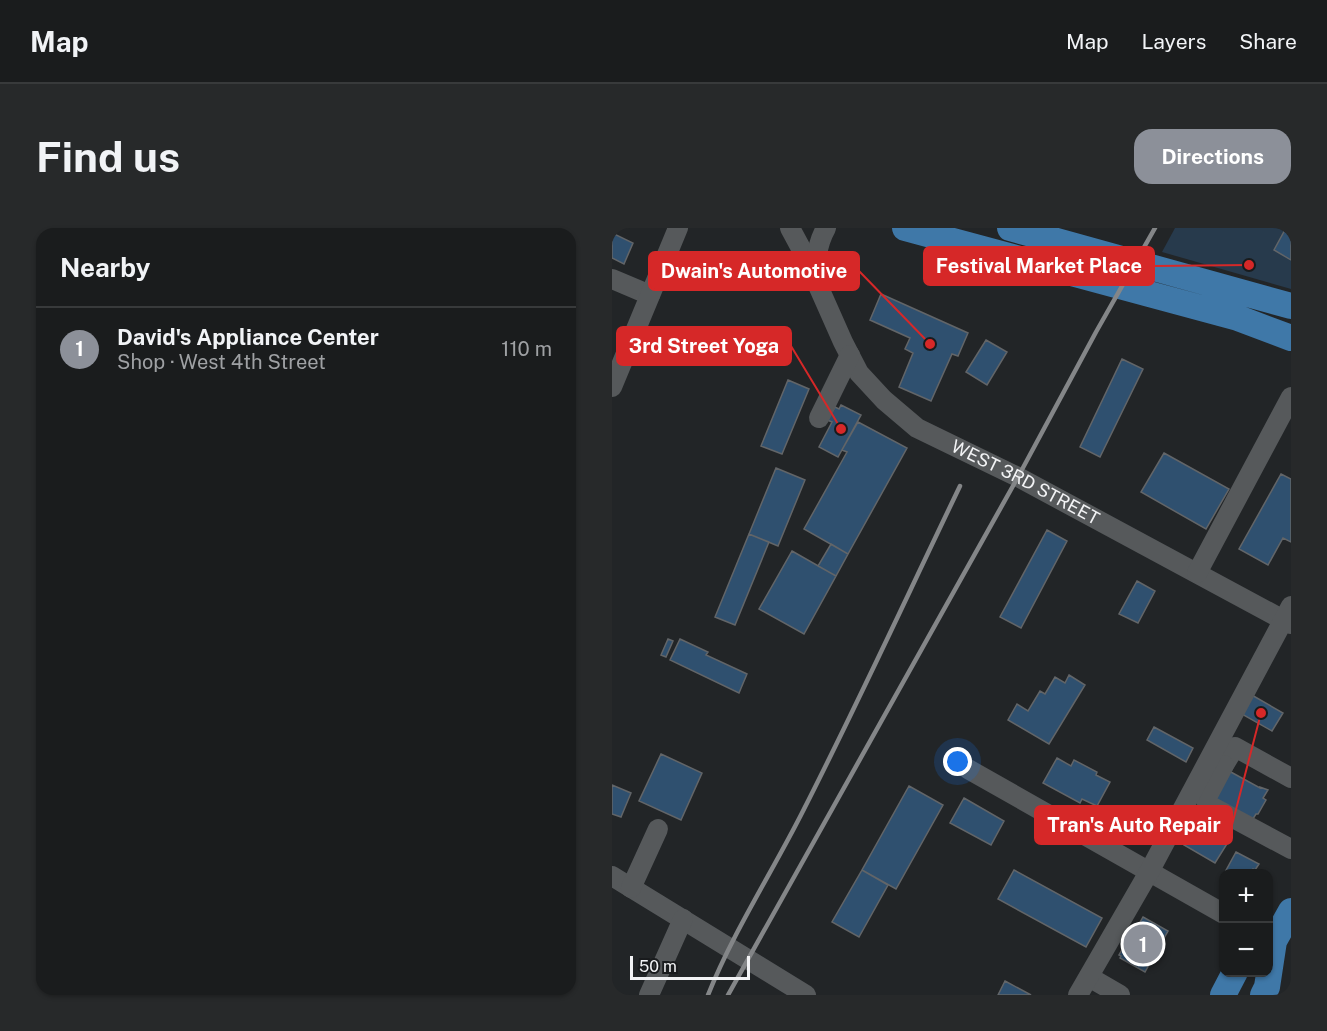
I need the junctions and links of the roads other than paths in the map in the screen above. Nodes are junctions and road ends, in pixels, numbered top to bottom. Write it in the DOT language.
graph roads {
  1 [pos="678,228"];
  2 [pos="790,228"];
  3 [pos="826,228"];
  4 [pos="905,228"];
  5 [pos="1010,228"];
  6 [pos="612,279"];
  7 [pos="817,283"];
  8 [pos="650,295"];
  9 [pos="1291,306"];
  10 [pos="1291,338"];
  11 [pos="849,355"];
  12 [pos="612,387"];
  13 [pos="1291,397"];
  14 [pos="819,418"];
  15 [pos="1197,573"];
  16 [pos="1288,616"];
  17 [pos="1217,761"];
  18 [pos="968,769"];
  19 [pos="1291,778"];
  20 [pos="658,829"];
  21 [pos="1291,849"];
  22 [pos="1149,872"];
  23 [pos="612,876"];
  24 [pos="632,888"];
  25 [pos="1219,911"];
  26 [pos="1291,911"];
  27 [pos="683,919"];
  28 [pos="1276,944"];
  29 [pos="1089,977"];
  30 [pos="1232,977"];
  31 [pos="650,995"];
  32 [pos="806,995"];
  33 [pos="1078,995"];
  34 [pos="1120,995"];
  35 [pos="1223,995"];
  36 [pos="1263,995"];
  1 -- 8 [label="street"];
  2 -- 7 [label="street, WEST 3RD STREET"];
  3 -- 7 [label="street, WEST 3RD STREET"];
  4 -- 10 [label="main road"];
  5 -- 9 [label="main road"];
  6 -- 8 [label="street"];
  7 -- 11 [label="street, WEST 3RD STREET"];
  8 -- 12 [label="street"];
  11 -- 14 [label="street"];
  11 -- 15 [label="street, WEST 3RD STREET"];
  13 -- 15 [label="street"];
  15 -- 16 [label="street, WEST 3RD STREET"];
  16 -- 17 [label="street"];
  17 -- 19 [label="street"];
  17 -- 21 [label="street"];
  17 -- 22 [label="street"];
  18 -- 22 [label="street"];
  20 -- 24 [label="street"];
  22 -- 25 [label="street"];
  22 -- 29 [label="street"];
  23 -- 24 [label="street"];
  24 -- 27 [label="street"];
  26 -- 28 [label="main road"];
  27 -- 31 [label="street"];
  27 -- 32 [label="street"];
  28 -- 36 [label="main road"];
  29 -- 33 [label="street"];
  29 -- 34 [label="street"];
  30 -- 35 [label="main road"];
}
